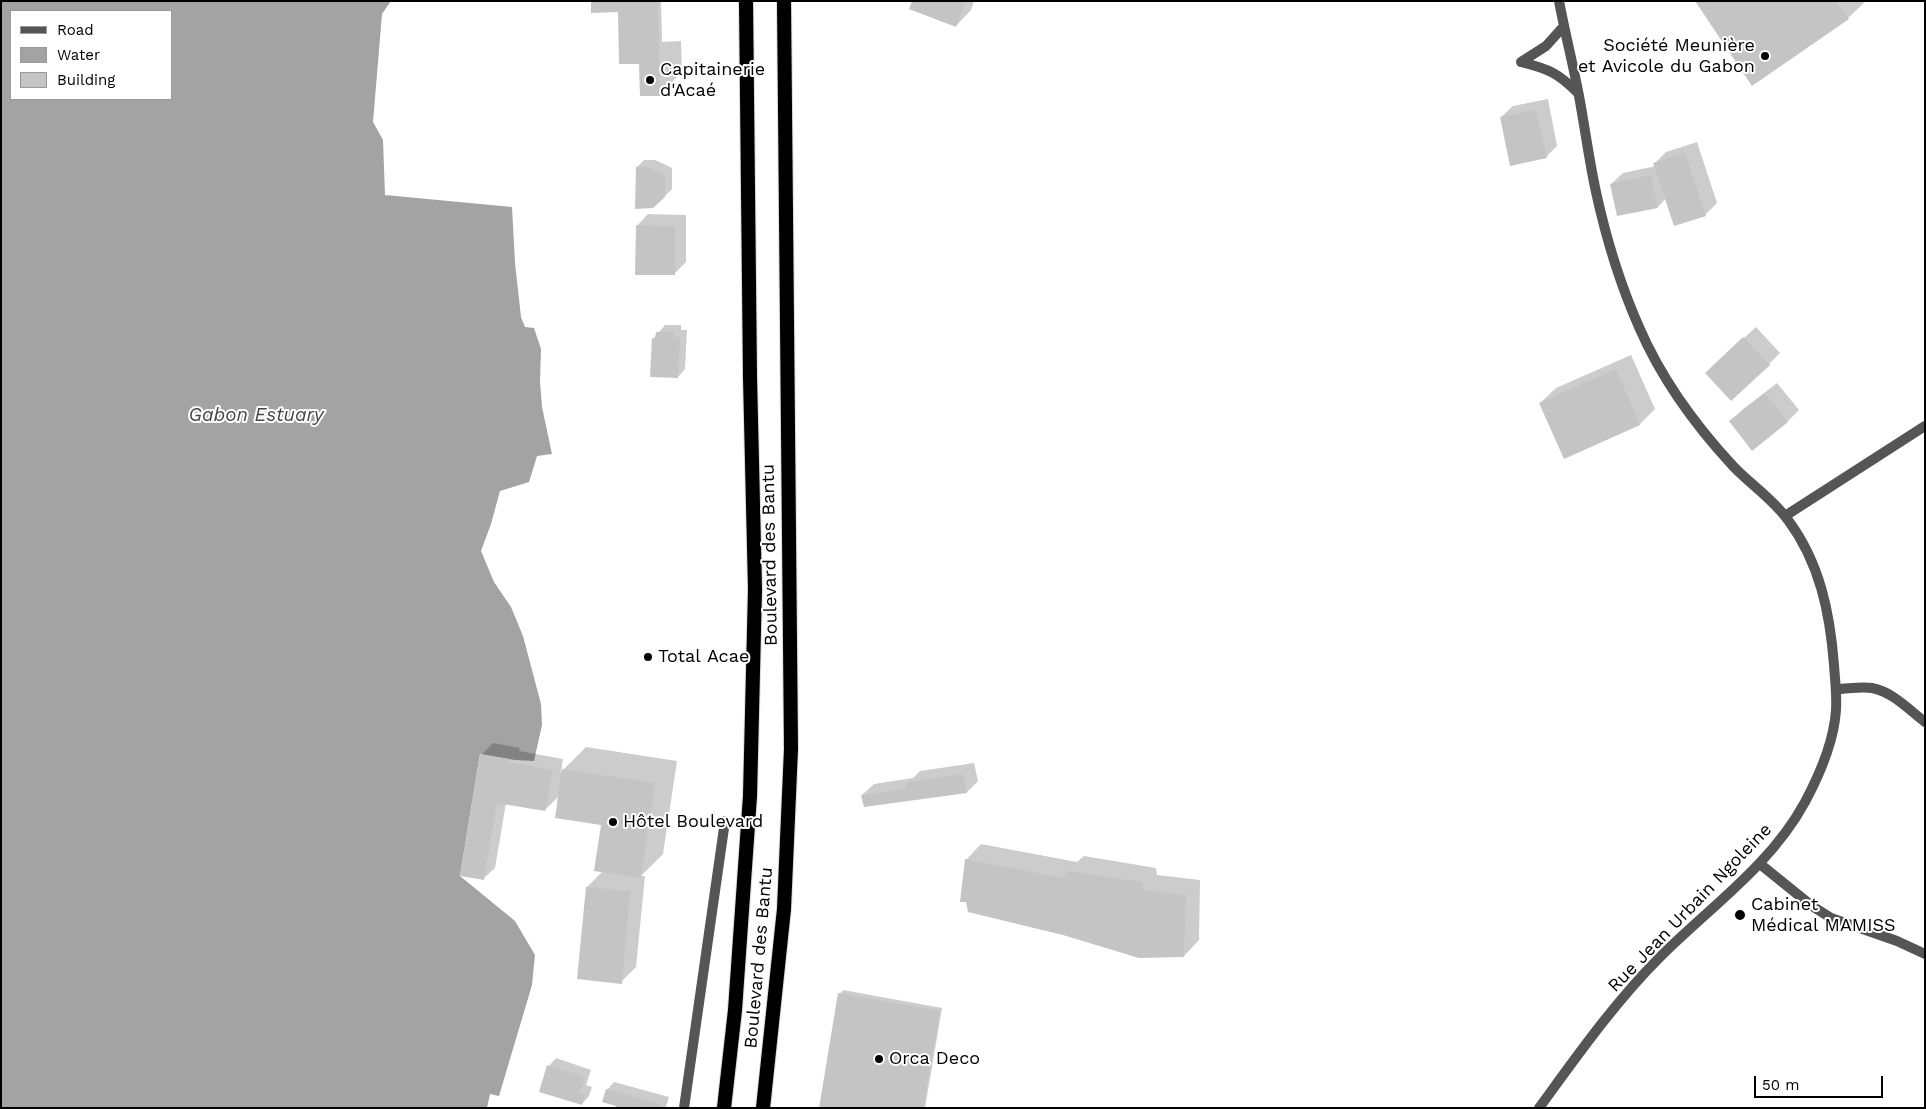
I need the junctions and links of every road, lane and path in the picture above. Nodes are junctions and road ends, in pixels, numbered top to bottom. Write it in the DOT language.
graph roads {
  1 [pos="746,1"];
  2 [pos="784,1"];
  3 [pos="1559,1"];
  4 [pos="1564,26"];
  5 [pos="1578,94"];
  6 [pos="1925,426"];
  7 [pos="1786,516"];
  8 [pos="1836,689"];
  9 [pos="1925,722"];
  10 [pos="724,821"];
  11 [pos="1760,864"];
  12 [pos="1925,954"];
  13 [pos="684,1108"];
  14 [pos="724,1108"];
  15 [pos="763,1108"];
  16 [pos="1539,1108"];
  1 -- 14 [label="highway, Boulevard des Bantu"];
  2 -- 15 [label="highway, Boulevard des Bantu"];
  3 -- 4 [label="street, Rue Jean Urbain Ngoleine"];
  4 -- 5 [label="street, Rue Jean Urbain Ngoleine"];
  4 -- 5 [label="street"];
  5 -- 7 [label="street, Rue Jean Urbain Ngoleine"];
  6 -- 7 [label="street"];
  7 -- 8 [label="street, Rue Jean Urbain Ngoleine"];
  8 -- 9 [label="street"];
  8 -- 11 [label="street, Rue Jean Urbain Ngoleine"];
  10 -- 13 [label="street"];
  11 -- 12 [label="street"];
  11 -- 16 [label="street, Rue Jean Urbain Ngoleine"];
}
